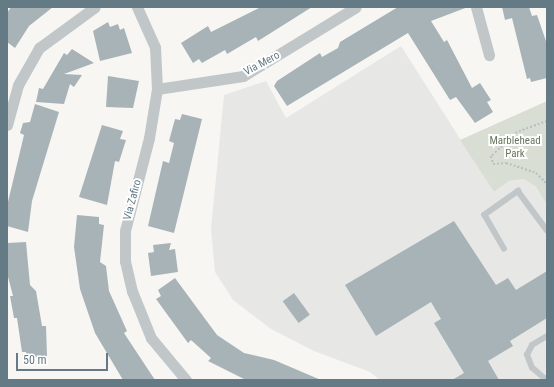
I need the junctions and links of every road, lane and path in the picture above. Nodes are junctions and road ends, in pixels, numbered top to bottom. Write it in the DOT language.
graph roads {
  1 [pos="95,7"];
  2 [pos="137,7"];
  3 [pos="356,7"];
  4 [pos="476,7"];
  5 [pos="489,55"];
  6 [pos="157,89"];
  7 [pos="547,121"];
  8 [pos="7,125"];
  9 [pos="547,184"];
  10 [pos="547,230"];
  11 [pos="504,249"];
  12 [pos="547,336"];
  13 [pos="186,380"];
  14 [pos="546,380"];
  1 -- 8 [label="street"];
  2 -- 6 [label="street, Via Zafiro"];
  3 -- 6 [label="street, Via Mero"];
  4 -- 5 [label="street"];
  6 -- 13 [label="street, Via Zafiro"];
  7 -- 9 [label="path"];
  10 -- 11 [label="lane"];
  12 -- 14 [label="lane"];
}
